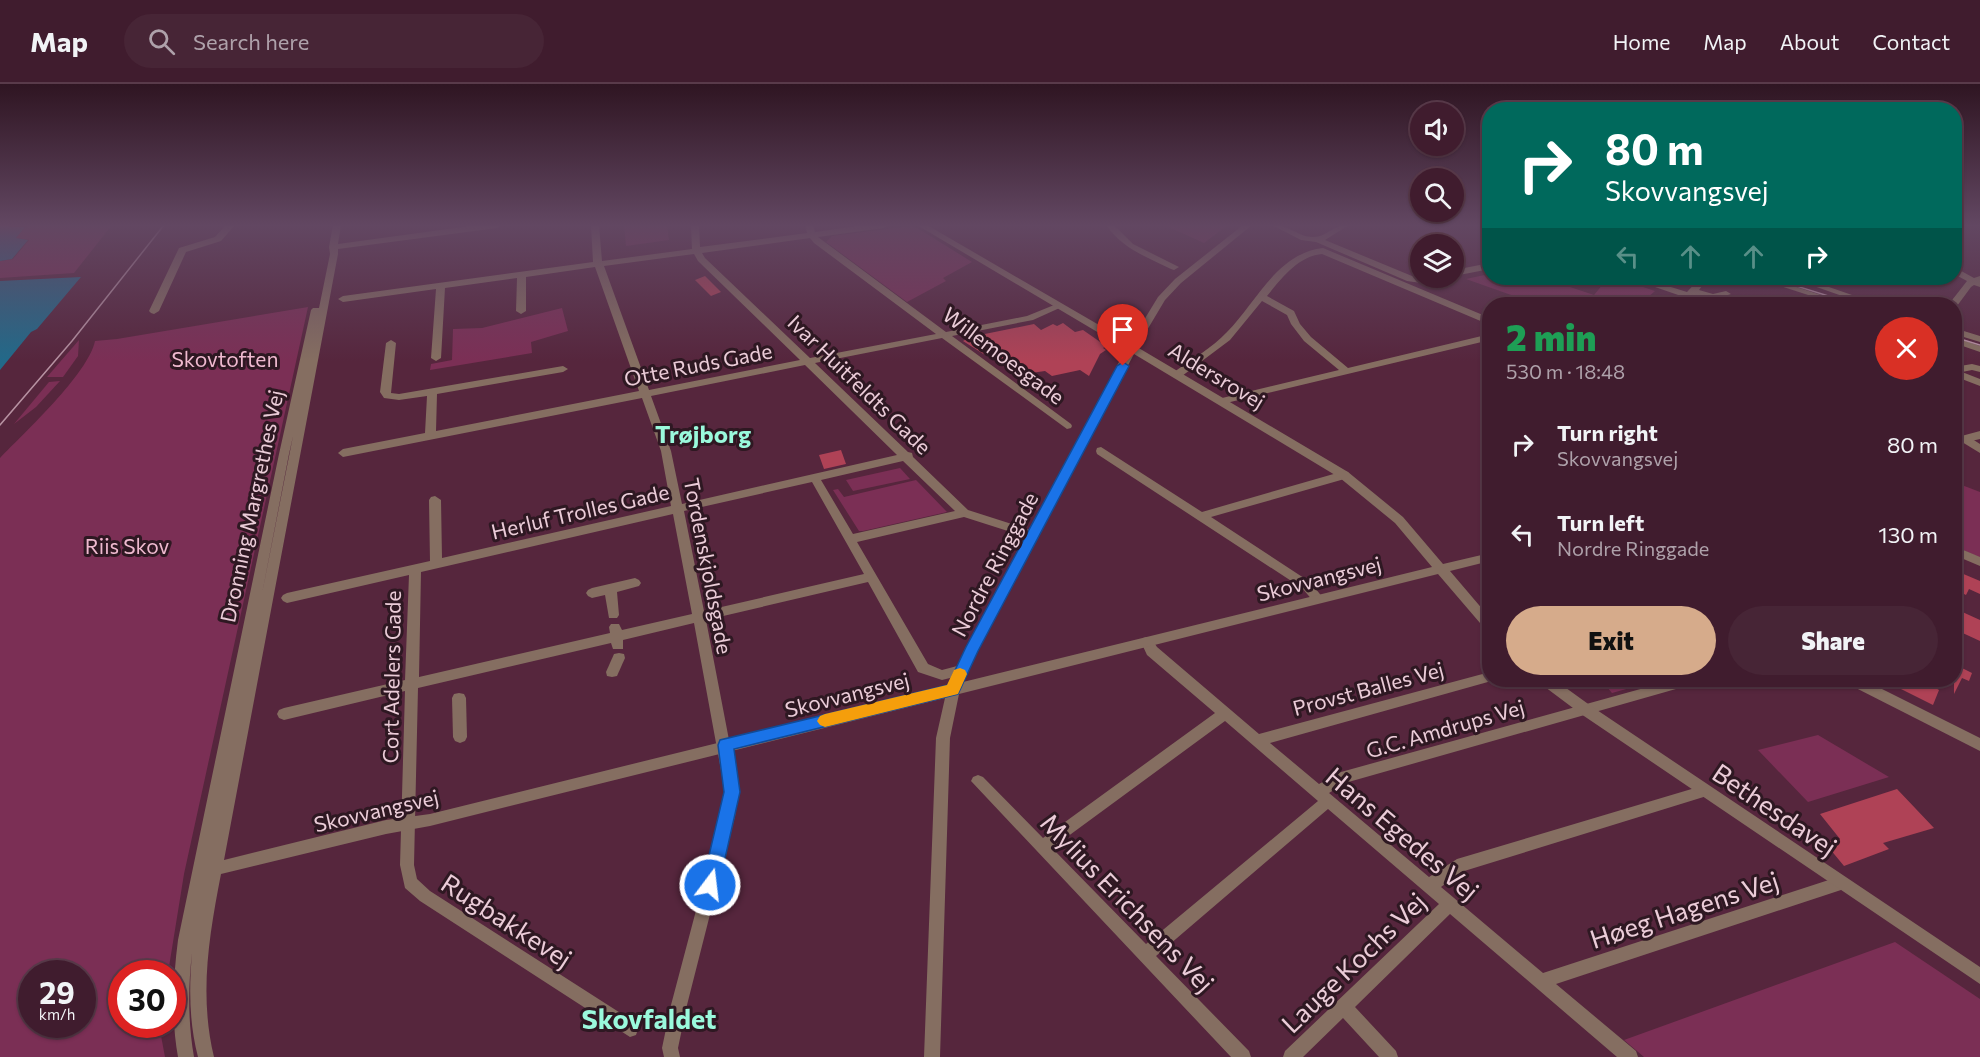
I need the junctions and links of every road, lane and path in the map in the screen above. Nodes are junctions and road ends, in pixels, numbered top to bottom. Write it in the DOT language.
graph roads {
  1 [pos="173,270"];
  2 [pos="324,270"];
  3 [pos="331,270"];
  4 [pos="547,270"];
  5 [pos="601,270"];
  6 [pos="713,270"];
  7 [pos="857,270"];
  8 [pos="998,270"];
  9 [pos="1191,270"];
  10 [pos="1286,270"];
  11 [pos="1369,270"];
  12 [pos="1390,270"];
  13 [pos="522,274"];
  14 [pos="1962,274"];
  15 [pos="1410,279"];
  16 [pos="1977,281"];
  17 [pos="1651,285"];
  18 [pos="1698,285"];
  19 [pos="1783,285"];
  20 [pos="1817,285"];
  21 [pos="441,286"];
  22 [pos="1726,294"];
  23 [pos="1261,297"];
  24 [pos="1679,297"];
  25 [pos="1688,297"];
  26 [pos="1713,297"];
  27 [pos="1822,297"];
  28 [pos="1853,297"];
  29 [pos="1959,297"];
  30 [pos="343,299"];
  31 [pos="1059,306"];
  32 [pos="154,311"];
  33 [pos="521,311"];
  34 [pos="1482,318"];
  35 [pos="1962,333"];
  36 [pos="944,335"];
  37 [pos="1482,339"];
  38 [pos="1980,339"];
  39 [pos="1962,342"];
  40 [pos="392,343"];
  41 [pos="1132,348"];
  42 [pos="1980,348"];
  43 [pos="436,358"];
  44 [pos="808,362"];
  45 [pos="563,369"];
  46 [pos="1962,369"];
  47 [pos="1980,369"];
  48 [pos="1345,370"];
  49 [pos="1178,374"];
  50 [pos="1962,375"];
  51 [pos="1980,383"];
  52 [pos="432,391"];
  53 [pos="646,394"];
  54 [pos="1222,401"];
  55 [pos="1067,426"];
  56 [pos="1980,435"];
  57 [pos="430,436"];
  58 [pos="1962,439"];
  59 [pos="1962,442"];
  60 [pos="1980,449"];
  61 [pos="1101,451"];
  62 [pos="343,453"];
  63 [pos="908,456"];
  64 [pos="1344,475"];
  65 [pos="815,478"];
  66 [pos="435,500"];
  67 [pos="679,509"];
  68 [pos="964,513"];
  69 [pos="1201,516"];
  70 [pos="1033,535"];
  71 [pos="850,539"];
  72 [pos="1962,554"];
  73 [pos="1482,559"];
  74 [pos="1980,562"];
  75 [pos="436,564"];
  76 [pos="415,569"];
  77 [pos="1440,569"];
  78 [pos="871,577"];
  79 [pos="635,583"];
  80 [pos="611,589"];
  81 [pos="592,593"];
  82 [pos="287,598"];
  83 [pos="1318,599"];
  84 [pos="699,617"];
  85 [pos="1482,618"];
  86 [pos="616,636"];
  87 [pos="1147,642"];
  88 [pos="961,670"];
  89 [pos="612,672"];
  90 [pos="1482,679"];
  91 [pos="411,684"];
  92 [pos="1555,687"];
  93 [pos="1666,687"];
  94 [pos="1868,687"];
  95 [pos="953,690"];
  96 [pos="459,698"];
  97 [pos="1586,710"];
  98 [pos="1225,713"];
  99 [pos="284,714"];
  100 [pos="460,737"];
  101 [pos="1258,740"];
  102 [pos="726,745"];
  103 [pos="1980,745"];
  104 [pos="978,781"];
  105 [pos="1705,791"];
  106 [pos="1323,796"];
  107 [pos="408,823"];
  108 [pos="1042,847"];
  109 [pos="214,869"];
  110 [pos="1842,883"];
  111 [pos="1430,886"];
  112 [pos="1450,904"];
  113 [pos="1145,955"];
  114 [pos="1980,975"];
  115 [pos="1541,981"];
  116 [pos="1344,1007"];
  117 [pos="630,1029"];
  118 [pos="186,1057"];
  119 [pos="206,1057"];
  120 [pos="672,1057"];
  121 [pos="932,1057"];
  122 [pos="1243,1057"];
  123 [pos="1291,1057"];
  124 [pos="1390,1057"];
  125 [pos="1630,1057"];
  1 -- 32 [label="street"];
  2 -- 118 [label="street, Dronning Margrethes Vej"];
  3 -- 109 [label="street, Dronning Margrethes Vej"];
  4 -- 13 [label="street"];
  5 -- 53 [label="street, Tordenskjoldsgade"];
  6 -- 44 [label="street, Ivar Huitfeldts Gade"];
  7 -- 36 [label="street, Willemoesgade"];
  8 -- 31 [label="street, Aldersrovej"];
  9 -- 41 [label="street, Nordre Ringgade"];
  10 -- 23 [label="street"];
  11 -- 34 [label="street"];
  12 -- 15 [label="street"];
  13 -- 21 [label="street"];
  13 -- 33 [label="street"];
  14 -- 16 [label="street"];
  16 -- 29 [label="street"];
  17 -- 24 [label="street"];
  18 -- 25 [label="street"];
  19 -- 27 [label="street"];
  20 -- 28 [label="street"];
  21 -- 30 [label="street"];
  21 -- 43 [label="street"];
  22 -- 26 [label="street"];
  23 -- 48 [label="street"];
  23 -- 49 [label="street"];
  31 -- 36 [label="street, Otte Ruds Gade"];
  31 -- 41 [label="street, Aldersrovej"];
  35 -- 38 [label="street"];
  36 -- 44 [label="street, Otte Ruds Gade"];
  36 -- 55 [label="street, Willemoesgade"];
  37 -- 48 [label="street"];
  39 -- 42 [label="street"];
  40 -- 52 [label="street"];
  41 -- 49 [label="street, Aldersrovej"];
  41 -- 70 [label="street, Nordre Ringgade"];
  44 -- 53 [label="street, Otte Ruds Gade"];
  44 -- 63 [label="street, Ivar Huitfeldts Gade"];
  45 -- 52 [label="street"];
  46 -- 47 [label="street"];
  48 -- 54 [label="street"];
  49 -- 54 [label="street, Aldersrovej"];
  50 -- 51 [label="street"];
  52 -- 57 [label="street"];
  53 -- 57 [label="street, Otte Ruds Gade"];
  53 -- 67 [label="street, Tordenskjoldsgade"];
  54 -- 64 [label="street, Aldersrovej"];
  56 -- 58 [label="street"];
  57 -- 62 [label="street, Otte Ruds Gade"];
  59 -- 60 [label="street"];
  61 -- 69 [label="street"];
  63 -- 65 [label="street, Herluf Trolles Gade"];
  63 -- 68 [label="street, Ivar Huitfeldts Gade"];
  64 -- 69 [label="street"];
  64 -- 77 [label="street, Aldersrovej"];
  65 -- 67 [label="street, Herluf Trolles Gade"];
  65 -- 71 [label="street"];
  66 -- 75 [label="street"];
  67 -- 75 [label="street, Herluf Trolles Gade"];
  67 -- 84 [label="street, Tordenskjoldsgade"];
  68 -- 70 [label="street, Ivar Huitfeldts Gade"];
  68 -- 71 [label="street"];
  69 -- 83 [label="street"];
  70 -- 88 [label="street, Nordre Ringgade"];
  71 -- 78 [label="street"];
  72 -- 74 [label="street"];
  73 -- 77 [label="street, Skovvangsvej"];
  75 -- 76 [label="street, Herluf Trolles Gade"];
  76 -- 82 [label="street, Herluf Trolles Gade"];
  76 -- 91 [label="street, Cort Adelers Gade"];
  77 -- 83 [label="street, Skovvangsvej"];
  77 -- 85 [label="street"];
  78 -- 84 [label="street"];
  78 -- 88 [label="street"];
  79 -- 80 [label="street"];
  80 -- 81 [label="street"];
  80 -- 86 [label="street"];
  83 -- 87 [label="street, Skovvangsvej"];
  84 -- 86 [label="street"];
  84 -- 102 [label="street, Tordenskjoldsgade"];
  86 -- 89 [label="street"];
  86 -- 91 [label="street"];
  87 -- 95 [label="street, Skovvangsvej"];
  87 -- 98 [label="street, Hans Egedes Vej"];
  88 -- 95 [label="street, Nordre Ringgade"];
  90 -- 101 [label="street, Provst Balles Vej"];
  91 -- 99 [label="street"];
  91 -- 107 [label="street, Cort Adelers Gade"];
  92 -- 97 [label="street, Bethesdavej"];
  93 -- 97 [label="street, G.C. Amdrups Vej"];
  94 -- 103 [label="street"];
  95 -- 102 [label="street, Skovvangsvej"];
  95 -- 121 [label="street, Nordre Ringgade"];
  96 -- 100 [label="street"];
  97 -- 105 [label="street, Bethesdavej"];
  97 -- 106 [label="street, G.C. Amdrups Vej"];
  98 -- 101 [label="street, Hans Egedes Vej"];
  98 -- 108 [label="street"];
  101 -- 106 [label="street, Hans Egedes Vej"];
  102 -- 107 [label="street, Skovvangsvej"];
  102 -- 120 [label="street, Tordenskjoldsgade"];
  104 -- 108 [label="street, Mylius Erichsens Vej"];
  105 -- 110 [label="street, Bethesdavej"];
  105 -- 111 [label="street"];
  106 -- 111 [label="street, Hans Egedes Vej"];
  106 -- 113 [label="street, G.C. Amdrups Vej"];
  107 -- 109 [label="street, Skovvangsvej"];
  107 -- 117 [label="street, Rugbakkevej"];
  108 -- 113 [label="street, Mylius Erichsens Vej"];
  109 -- 119 [label="street, Dronning Margrethes Vej"];
  110 -- 114 [label="street, Bethesdavej"];
  110 -- 115 [label="street, Høeg Hagens Vej"];
  111 -- 112 [label="street, Hans Egedes Vej"];
  112 -- 115 [label="street, Hans Egedes Vej"];
  112 -- 116 [label="street, Lauge Kochs Vej"];
  113 -- 122 [label="street, Mylius Erichsens Vej"];
  115 -- 125 [label="street, Hans Egedes Vej"];
  116 -- 123 [label="street, Lauge Kochs Vej"];
  116 -- 124 [label="street"];
}
